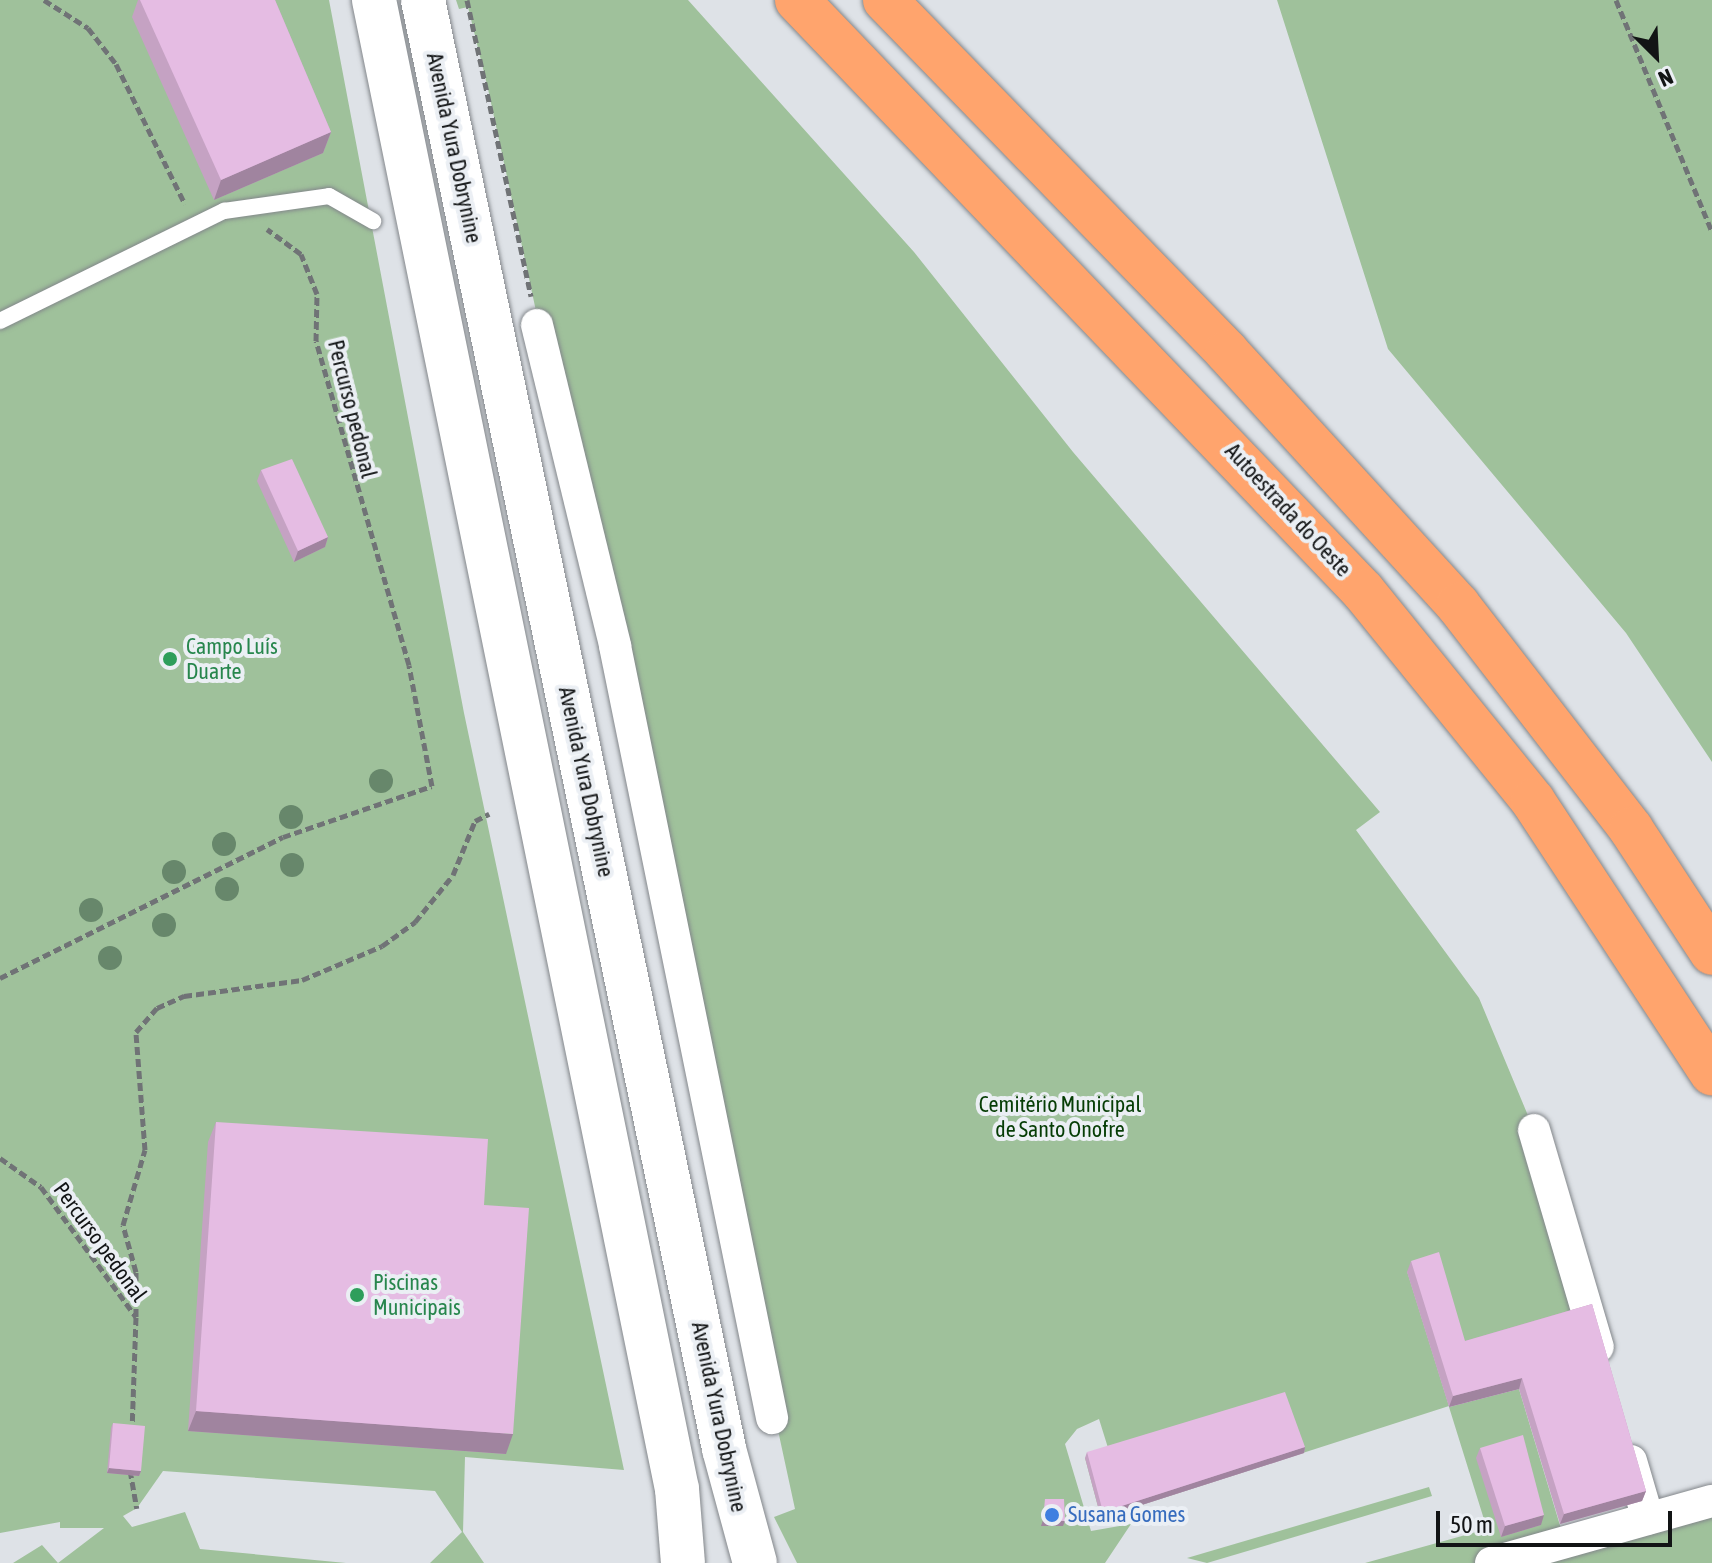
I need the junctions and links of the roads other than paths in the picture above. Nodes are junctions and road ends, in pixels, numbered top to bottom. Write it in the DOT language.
graph roads {
  1 [pos="374,0"];
  2 [pos="423,0"];
  3 [pos="797,0"];
  4 [pos="885,0"];
  5 [pos="919,0"];
  6 [pos="973,92"];
  7 [pos="373,221"];
  8 [pos="0,321"];
  9 [pos="537,325"];
  10 [pos="1712,953"];
  11 [pos="1712,1074"];
  12 [pos="1534,1130"];
  13 [pos="1607,1379"];
  14 [pos="772,1418"];
  15 [pos="1622,1428"];
  16 [pos="1712,1501"];
  17 [pos="1648,1519"];
  18 [pos="683,1563"];
  19 [pos="755,1563"];
  20 [pos="1491,1563"];
  1 -- 18 [label="main road"];
  2 -- 19 [label="main road, Avenida Yura Dobrynine"];
  3 -- 11 [label="highway, Autoestrada do Oeste"];
  4 -- 6 [label="highway"];
  5 -- 6 [label="highway"];
  6 -- 10 [label="highway"];
  7 -- 8 [label="lane"];
  9 -- 14 [label="street"];
  12 -- 13 [label="street"];
  15 -- 17 [label="street"];
  16 -- 17 [label="street"];
  17 -- 20 [label="street"];
}
